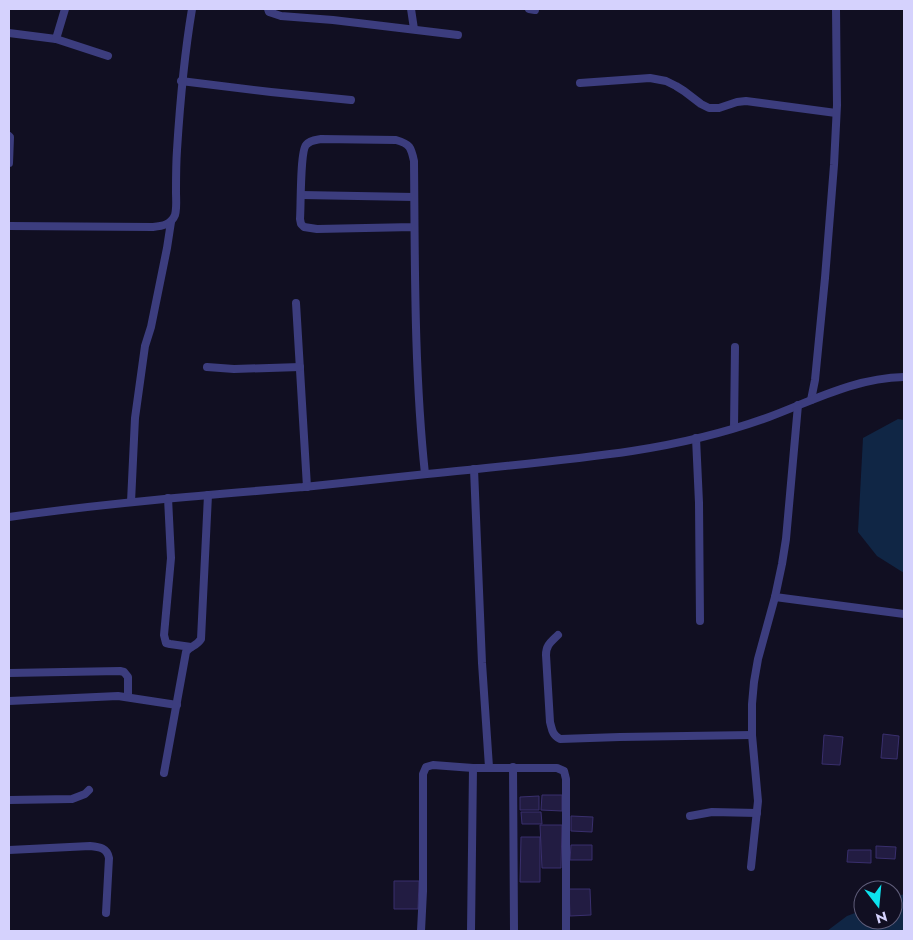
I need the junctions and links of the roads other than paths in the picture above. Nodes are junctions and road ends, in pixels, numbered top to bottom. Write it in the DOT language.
graph roads {
  1 [pos="64,9"];
  2 [pos="192,9"];
  3 [pos="268,9"];
  4 [pos="410,9"];
  5 [pos="836,9"];
  6 [pos="296,13"];
  7 [pos="414,29"];
  8 [pos="9,33"];
  9 [pos="458,35"];
  10 [pos="56,40"];
  11 [pos="108,56"];
  12 [pos="181,81"];
  13 [pos="580,83"];
  14 [pos="351,100"];
  15 [pos="836,113"];
  16 [pos="9,136"];
  17 [pos="9,163"];
  18 [pos="302,195"];
  19 [pos="414,197"];
  20 [pos="171,222"];
  21 [pos="9,226"];
  22 [pos="414,227"];
  23 [pos="296,303"];
  24 [pos="734,347"];
  25 [pos="207,367"];
  26 [pos="300,367"];
  27 [pos="904,377"];
  28 [pos="811,400"];
  29 [pos="798,405"];
  30 [pos="734,428"];
  31 [pos="696,438"];
  32 [pos="474,469"];
  33 [pos="425,474"];
  34 [pos="307,487"];
  35 [pos="208,495"];
  36 [pos="168,498"];
  37 [pos="131,502"];
  38 [pos="9,518"];
  39 [pos="775,597"];
  40 [pos="904,614"];
  41 [pos="700,621"];
  42 [pos="558,635"];
  43 [pos="191,647"];
  44 [pos="9,673"];
  45 [pos="128,698"];
  46 [pos="9,701"];
  47 [pos="177,705"];
  48 [pos="752,735"];
  49 [pos="489,767"];
  50 [pos="513,767"];
  51 [pos="473,768"];
  52 [pos="164,773"];
  53 [pos="89,790"];
  54 [pos="9,800"];
  55 [pos="757,813"];
  56 [pos="690,816"];
  57 [pos="9,850"];
  58 [pos="752,867"];
  59 [pos="106,913"];
  60 [pos="421,931"];
  61 [pos="471,931"];
  62 [pos="514,931"];
  63 [pos="566,931"];
  1 -- 10 [label="street"];
  2 -- 12 [label="street"];
  3 -- 6 [label="street"];
  4 -- 7 [label="street"];
  5 -- 15 [label="street"];
  6 -- 7 [label="street"];
  7 -- 9 [label="street"];
  8 -- 10 [label="street"];
  10 -- 11 [label="street"];
  12 -- 14 [label="street"];
  12 -- 20 [label="street"];
  13 -- 15 [label="street"];
  15 -- 28 [label="street"];
  16 -- 17 [label="street"];
  18 -- 19 [label="street"];
  18 -- 19 [label="street"];
  18 -- 22 [label="street"];
  19 -- 22 [label="street"];
  20 -- 21 [label="street"];
  20 -- 37 [label="street"];
  22 -- 33 [label="street"];
  23 -- 26 [label="street"];
  24 -- 30 [label="street"];
  25 -- 26 [label="street"];
  26 -- 34 [label="street"];
  27 -- 28 [label="street"];
  28 -- 29 [label="street"];
  29 -- 30 [label="street"];
  29 -- 39 [label="street"];
  30 -- 31 [label="street"];
  31 -- 32 [label="street"];
  31 -- 41 [label="street"];
  32 -- 33 [label="street"];
  32 -- 49 [label="street"];
  33 -- 34 [label="street"];
  34 -- 35 [label="street"];
  35 -- 36 [label="street"];
  35 -- 43 [label="street"];
  36 -- 37 [label="street"];
  36 -- 43 [label="street"];
  37 -- 38 [label="street"];
  39 -- 40 [label="street"];
  39 -- 48 [label="street"];
  42 -- 48 [label="street"];
  43 -- 47 [label="street"];
  44 -- 45 [label="street"];
  45 -- 46 [label="street"];
  45 -- 47 [label="street"];
  47 -- 52 [label="street"];
  48 -- 55 [label="street"];
  49 -- 50 [label="street"];
  49 -- 51 [label="street"];
  50 -- 62 [label="street"];
  50 -- 63 [label="street"];
  51 -- 60 [label="street"];
  51 -- 61 [label="street"];
  53 -- 54 [label="street"];
  55 -- 56 [label="street"];
  55 -- 58 [label="street"];
  57 -- 59 [label="street"];
}
